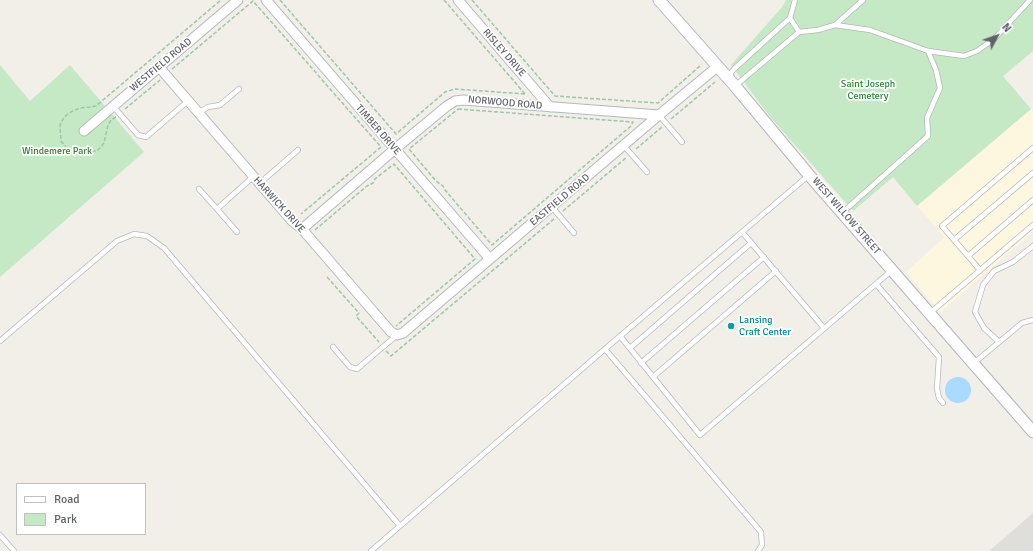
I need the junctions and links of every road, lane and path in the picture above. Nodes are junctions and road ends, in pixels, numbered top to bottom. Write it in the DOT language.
graph roads {
  1 [pos="221,0"];
  2 [pos="238,0"];
  3 [pos="266,0"];
  4 [pos="280,0"];
  5 [pos="444,0"];
  6 [pos="458,0"];
  7 [pos="472,0"];
  8 [pos="659,0"];
  9 [pos="795,0"];
  10 [pos="863,0"];
  11 [pos="1030,0"];
  12 [pos="790,18"];
  13 [pos="835,25"];
  14 [pos="800,32"];
  15 [pos="928,50"];
  16 [pos="701,66"];
  17 [pos="158,67"];
  18 [pos="717,67"];
  19 [pos="165,75"];
  20 [pos="731,82"];
  21 [pos="239,89"];
  22 [pos="188,101"];
  23 [pos="113,106"];
  24 [pos="550,107"];
  25 [pos="198,113"];
  26 [pos="119,114"];
  27 [pos="659,115"];
  28 [pos="84,131"];
  29 [pos="682,142"];
  30 [pos="624,146"];
  31 [pos="1033,148"];
  32 [pos="395,149"];
  33 [pos="409,149"];
  34 [pos="298,150"];
  35 [pos="646,172"];
  36 [pos="1033,173"];
  37 [pos="809,175"];
  38 [pos="257,180"];
  39 [pos="199,189"];
  40 [pos="1033,200"];
  41 [pos="552,207"];
  42 [pos="217,209"];
  43 [pos="842,212"];
  44 [pos="301,214"];
  45 [pos="1033,225"];
  46 [pos="302,229"];
  47 [pos="315,231"];
  48 [pos="237,232"];
  49 [pos="742,232"];
  50 [pos="574,233"];
  51 [pos="954,240"];
  52 [pos="751,243"];
  53 [pos="1033,246"];
  54 [pos="968,256"];
  55 [pos="764,257"];
  56 [pos="490,259"];
  57 [pos="893,270"];
  58 [pos="980,270"];
  59 [pos="776,271"];
  60 [pos="876,284"];
  61 [pos="930,313"];
  62 [pos="1033,320"];
  63 [pos="824,328"];
  64 [pos="399,332"];
  65 [pos="620,336"];
  66 [pos="0,341"];
  67 [pos="999,342"];
  68 [pos="333,347"];
  69 [pos="630,348"];
  70 [pos="605,349"];
  71 [pos="642,363"];
  72 [pos="974,363"];
  73 [pos="653,378"];
  74 [pos="943,403"];
  75 [pos="1033,432"];
  76 [pos="400,526"];
  77 [pos="0,535"];
  78 [pos="14,551"];
  79 [pos="371,551"];
  80 [pos="758,551"];
  1 -- 26 [label="path"];
  2 -- 17 [label="street, WESTFIELD ROAD"];
  3 -- 32 [label="street, TIMBER DRIVE"];
  4 -- 5 [label="path"];
  6 -- 24 [label="street, RISLEY DRIVE"];
  7 -- 16 [label="path"];
  8 -- 18 [label="street, WEST WILLOW STREET"];
  9 -- 12 [label="lane"];
  10 -- 13 [label="lane"];
  11 -- 15 [label="lane"];
  12 -- 14 [label="lane"];
  12 -- 20 [label="lane"];
  13 -- 14 [label="lane"];
  13 -- 15 [label="lane"];
  14 -- 20 [label="lane"];
  15 -- 43 [label="lane"];
  17 -- 19 [label="street, HARWICK DRIVE"];
  17 -- 23 [label="street, WESTFIELD ROAD"];
  18 -- 20 [label="street, WEST WILLOW STREET"];
  18 -- 27 [label="street, EASTFIELD ROAD"];
  19 -- 22 [label="street, HARWICK DRIVE"];
  19 -- 26 [label="path"];
  19 -- 44 [label="path"];
  20 -- 37 [label="street, WEST WILLOW STREET"];
  21 -- 25 [label="lane"];
  22 -- 25 [label="street, HARWICK DRIVE"];
  22 -- 26 [label="lane"];
  23 -- 26 [label="lane"];
  23 -- 28 [label="street, WESTFIELD ROAD"];
  24 -- 27 [label="street, NORWOOD ROAD"];
  24 -- 32 [label="street, NORWOOD ROAD"];
  25 -- 38 [label="street, HARWICK DRIVE"];
  27 -- 29 [label="lane"];
  27 -- 30 [label="street, EASTFIELD ROAD"];
  30 -- 35 [label="lane"];
  30 -- 41 [label="street, EASTFIELD ROAD"];
  31 -- 51 [label="lane"];
  32 -- 46 [label="street, NORWOOD ROAD"];
  32 -- 56 [label="street, TIMBER DRIVE"];
  33 -- 33 [label="path"];
  34 -- 38 [label="lane"];
  36 -- 51 [label="lane"];
  37 -- 43 [label="street, WEST WILLOW STREET"];
  37 -- 49 [label="lane"];
  38 -- 42 [label="lane"];
  38 -- 46 [label="street, HARWICK DRIVE"];
  39 -- 42 [label="lane"];
  40 -- 54 [label="lane"];
  41 -- 50 [label="lane"];
  41 -- 56 [label="street, EASTFIELD ROAD"];
  42 -- 48 [label="lane"];
  43 -- 57 [label="street, WEST WILLOW STREET"];
  45 -- 58 [label="lane"];
  46 -- 64 [label="street, HARWICK DRIVE"];
  47 -- 64 [label="path"];
  49 -- 52 [label="lane"];
  49 -- 65 [label="lane"];
  51 -- 54 [label="lane"];
  52 -- 55 [label="lane"];
  52 -- 69 [label="lane"];
  53 -- 67 [label="lane"];
  54 -- 58 [label="lane"];
  55 -- 59 [label="lane"];
  55 -- 71 [label="lane"];
  56 -- 64 [label="street, EASTFIELD ROAD"];
  57 -- 60 [label="lane"];
  57 -- 61 [label="street, WEST WILLOW STREET"];
  58 -- 61 [label="lane"];
  59 -- 63 [label="lane"];
  59 -- 73 [label="lane"];
  60 -- 63 [label="lane"];
  60 -- 74 [label="lane"];
  61 -- 72 [label="street, WEST WILLOW STREET"];
  62 -- 67 [label="lane"];
  63 -- 73 [label="lane"];
  64 -- 68 [label="lane"];
  65 -- 69 [label="lane"];
  65 -- 70 [label="lane"];
  66 -- 76 [label="lane"];
  67 -- 72 [label="lane"];
  69 -- 71 [label="lane"];
  70 -- 76 [label="lane"];
  70 -- 80 [label="lane"];
  71 -- 73 [label="lane"];
  72 -- 75 [label="street, WEST WILLOW STREET"];
  76 -- 79 [label="lane"];
  77 -- 78 [label="lane"];
}
